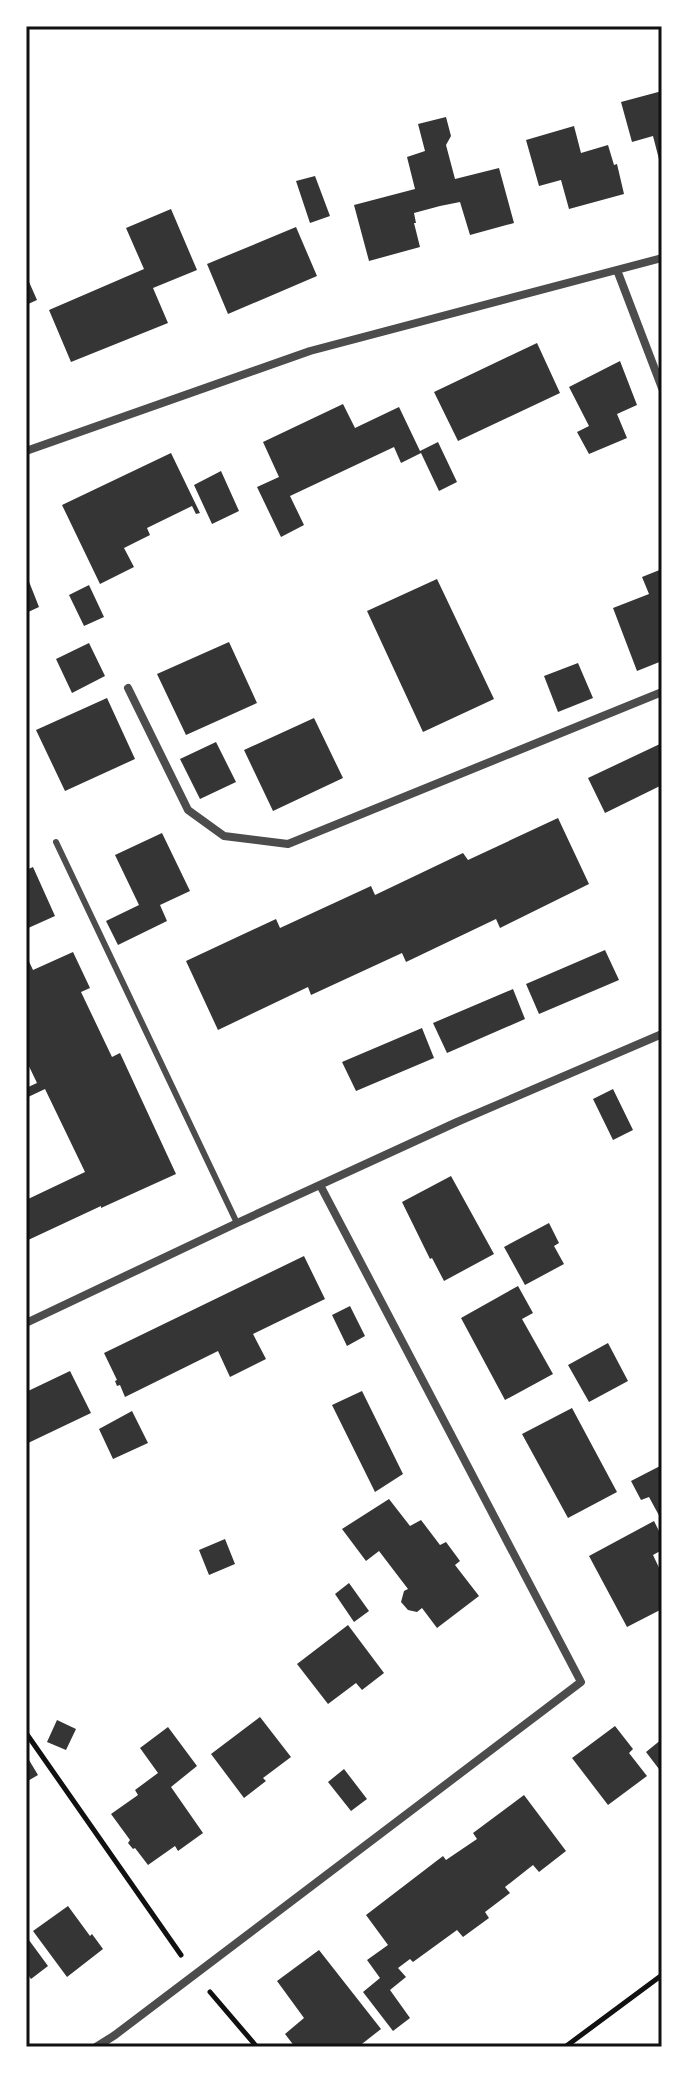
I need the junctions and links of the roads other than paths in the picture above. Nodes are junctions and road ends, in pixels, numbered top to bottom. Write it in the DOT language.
graph roads {
  1 [pos="662,258"];
  2 [pos="617,270"];
  3 [pos="658,365"];
  4 [pos="662,388"];
  5 [pos="26,451"];
  6 [pos="128,688"];
  7 [pos="662,692"];
  8 [pos="56,842"];
  9 [pos="662,1034"];
  10 [pos="320,1185"];
  11 [pos="237,1223"];
  12 [pos="26,1323"];
  13 [pos="96,2047"];
  1 -- 2 [label="street"];
  2 -- 3 [label="street"];
  2 -- 5 [label="street"];
  3 -- 4 [label="street"];
  6 -- 7 [label="street"];
  8 -- 11 [label="lane"];
  9 -- 10 [label="street"];
  10 -- 11 [label="street"];
  10 -- 13 [label="street"];
  11 -- 12 [label="street"];
}
